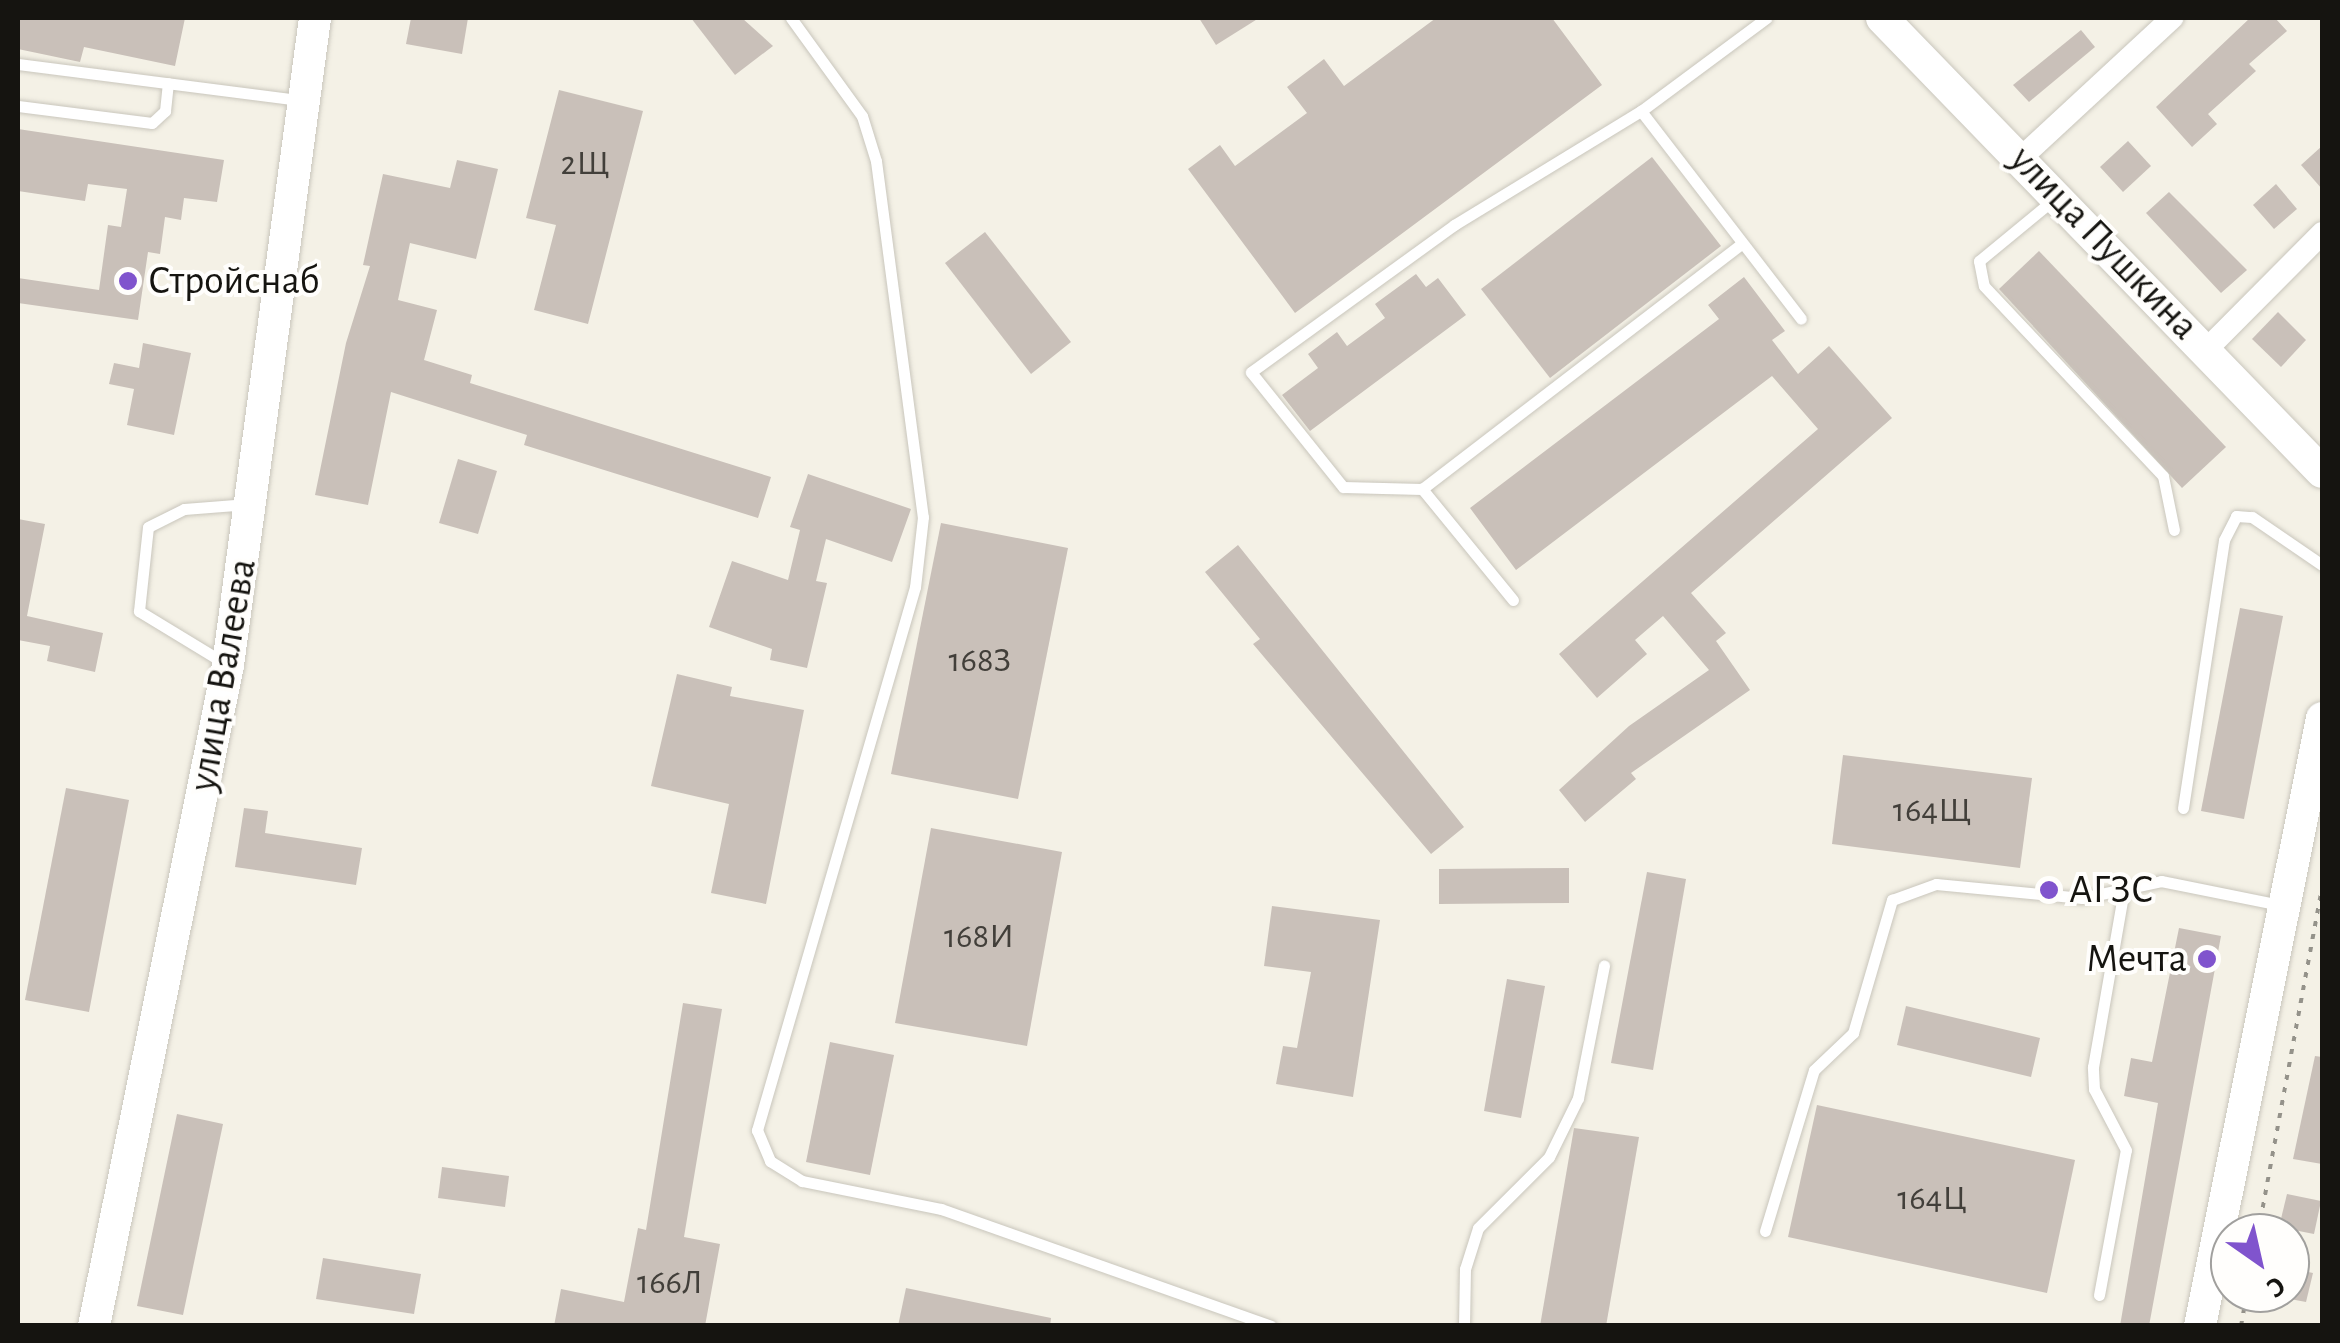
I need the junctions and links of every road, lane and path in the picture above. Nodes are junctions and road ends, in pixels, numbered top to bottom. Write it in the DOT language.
graph roads {
  1 [pos="315,18"];
  2 [pos="791,18"];
  3 [pos="1766,18"];
  4 [pos="1882,18"];
  5 [pos="2172,18"];
  6 [pos="18,64"];
  7 [pos="168,83"];
  8 [pos="304,100"];
  9 [pos="18,106"];
  10 [pos="1641,112"];
  11 [pos="2022,157"];
  12 [pos="2060,194"];
  13 [pos="2322,232"];
  14 [pos="1742,244"];
  15 [pos="1801,319"];
  16 [pos="2206,350"];
  17 [pos="2322,472"];
  18 [pos="1422,489"];
  19 [pos="252,504"];
  20 [pos="2174,530"];
  21 [pos="2322,565"];
  22 [pos="1513,600"];
  23 [pos="228,664"];
  24 [pos="2322,718"];
  25 [pos="2183,808"];
  26 [pos="2322,887"];
  27 [pos="2124,889"];
  28 [pos="2285,906"];
  29 [pos="1604,966"];
  30 [pos="2262,1213"];
  31 [pos="1765,1231"];
  32 [pos="2099,1295"];
  33 [pos="94,1326"];
  34 [pos="1272,1326"];
  35 [pos="1464,1326"];
  36 [pos="2200,1326"];
  1 -- 8 [label="main road, улица Валеева"];
  2 -- 34 [label="lane"];
  3 -- 10 [label="lane"];
  4 -- 11 [label="main road, улица Пушкина"];
  5 -- 11 [label="street"];
  6 -- 7 [label="lane"];
  7 -- 8 [label="lane"];
  7 -- 9 [label="lane"];
  8 -- 19 [label="main road, улица Валеева"];
  10 -- 14 [label="lane"];
  10 -- 18 [label="lane"];
  11 -- 12 [label="main road, улица Пушкина"];
  12 -- 16 [label="main road, улица Пушкина"];
  12 -- 20 [label="lane"];
  13 -- 16 [label="street"];
  14 -- 15 [label="lane"];
  14 -- 18 [label="lane"];
  16 -- 17 [label="main road, улица Пушкина"];
  18 -- 22 [label="lane"];
  19 -- 23 [label="main road, улица Валеева"];
  19 -- 23 [label="lane"];
  21 -- 25 [label="lane"];
  23 -- 33 [label="main road, улица Валеева"];
  24 -- 28 [label="main road"];
  26 -- 30 [label="path"];
  27 -- 28 [label="lane"];
  27 -- 31 [label="lane"];
  27 -- 32 [label="lane"];
  28 -- 36 [label="main road"];
  29 -- 35 [label="lane"];
}
